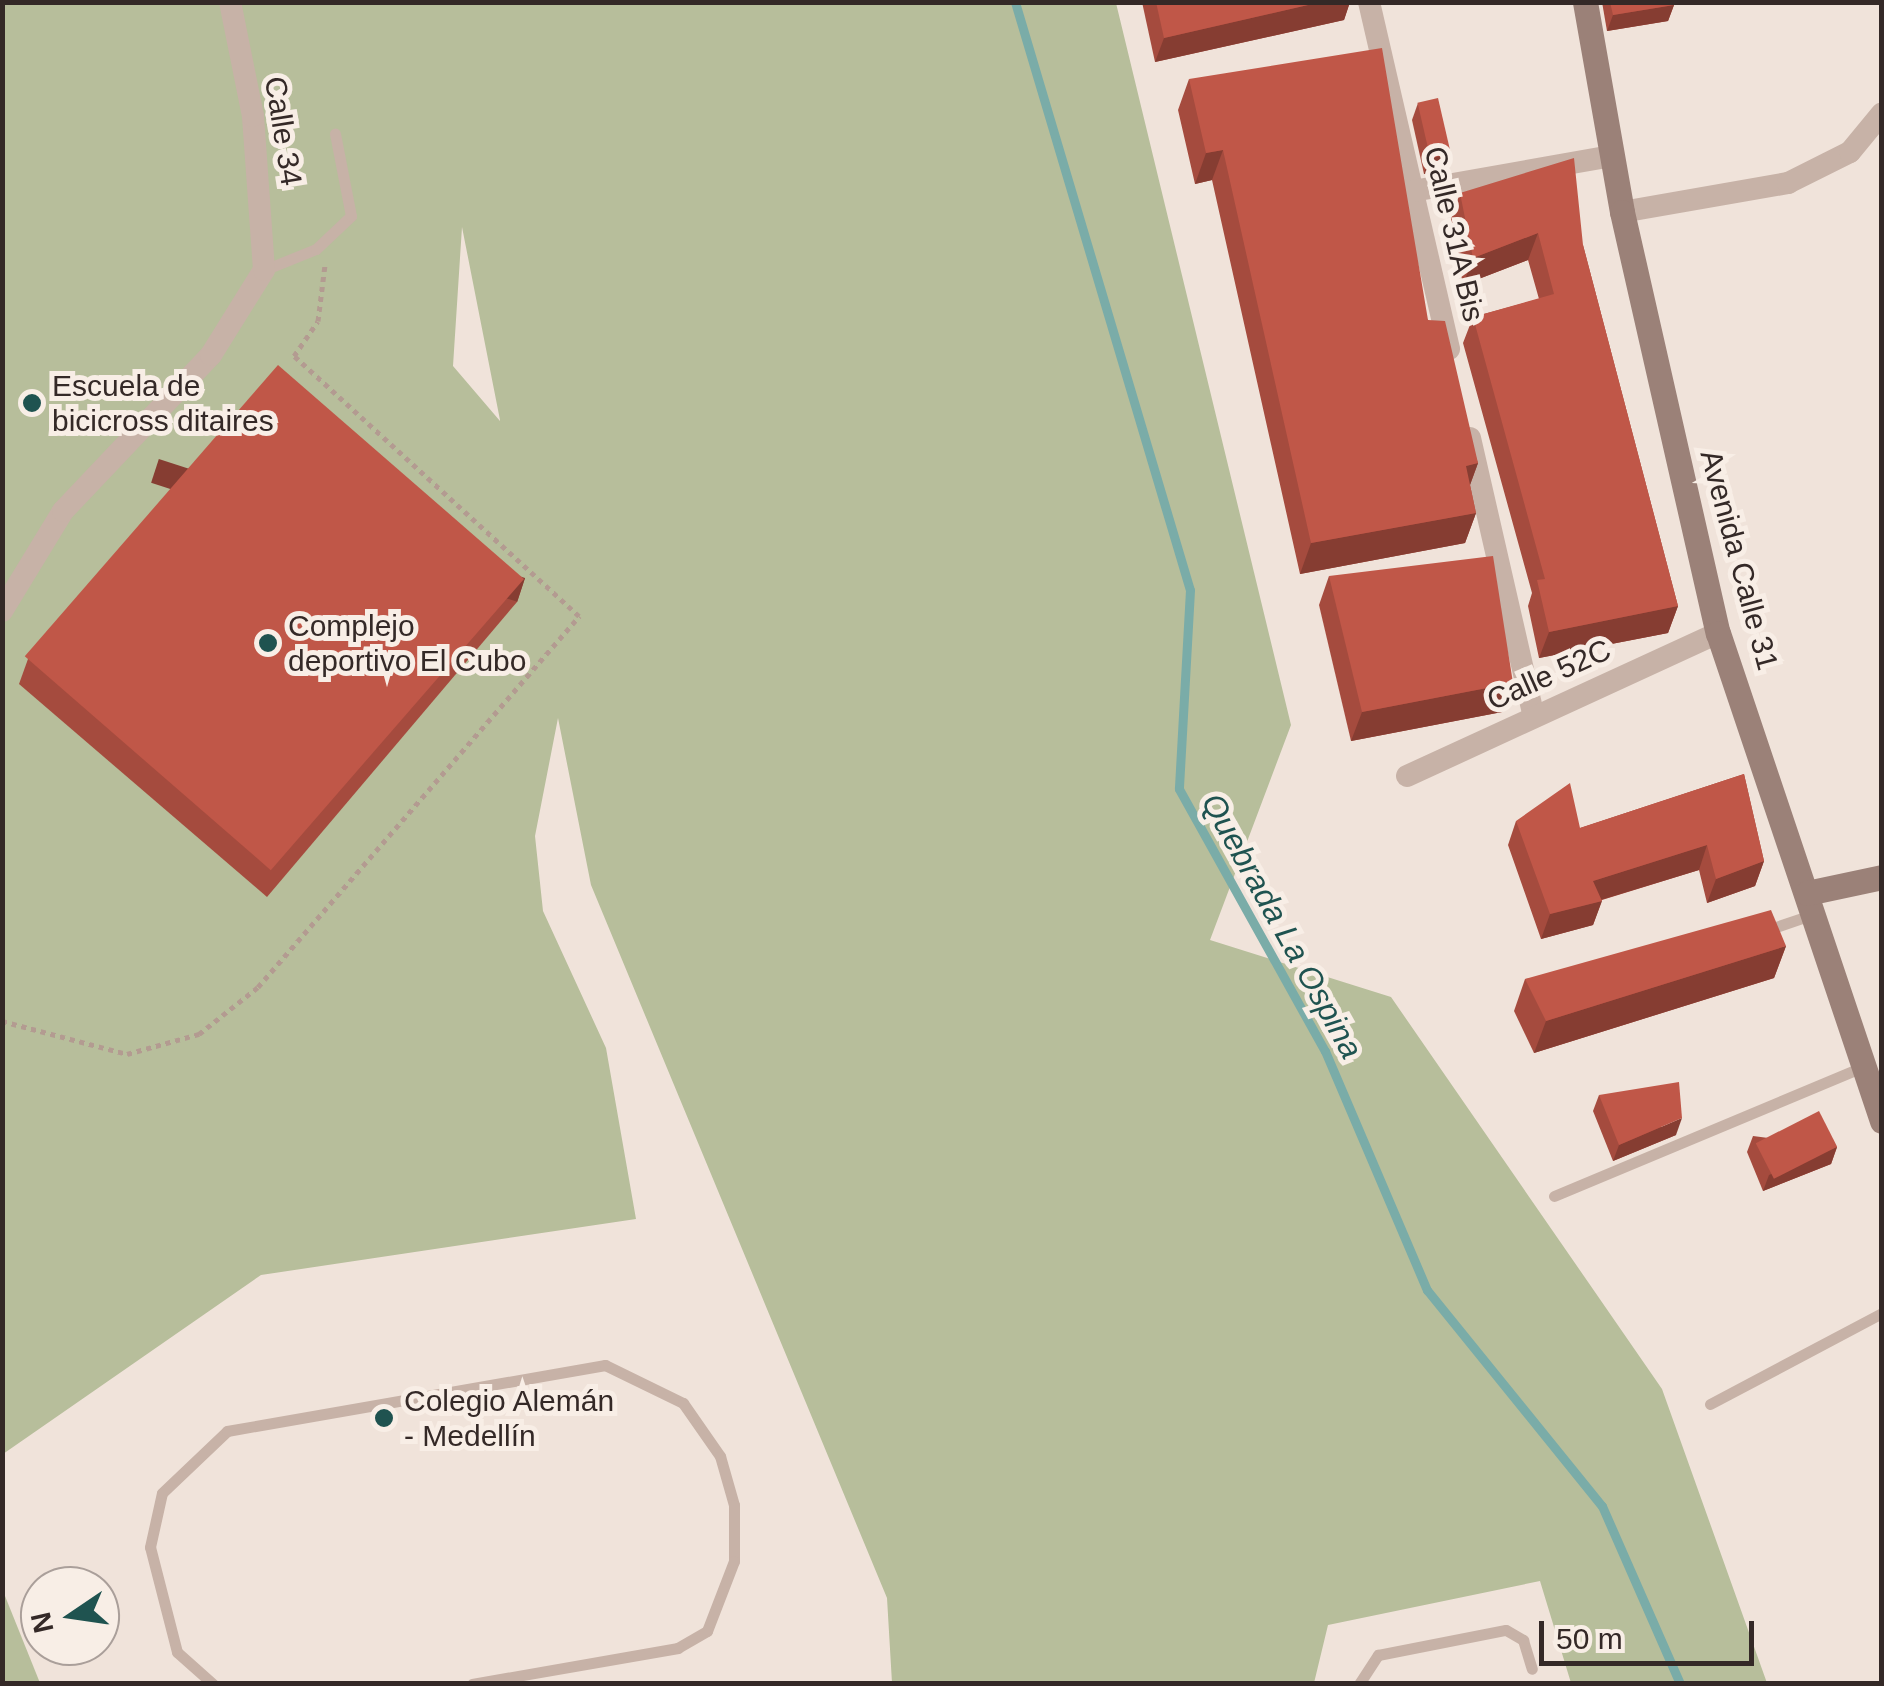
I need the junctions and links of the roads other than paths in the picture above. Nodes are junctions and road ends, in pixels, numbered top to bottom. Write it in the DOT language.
graph roads {
  1 [pos="230,2"];
  2 [pos="1368,2"];
  3 [pos="1586,2"];
  4 [pos="1882,113"];
  5 [pos="335,134"];
  6 [pos="1611,156"];
  7 [pos="1413,191"];
  8 [pos="1622,212"];
  9 [pos="264,270"];
  10 [pos="2,611"];
  11 [pos="1718,633"];
  12 [pos="1532,713"];
  13 [pos="1406,776"];
  14 [pos="1882,877"];
  15 [pos="1811,903"];
  16 [pos="1746,937"];
  17 [pos="1862,1068"];
  18 [pos="1882,1121"];
  19 [pos="1554,1196"];
  20 [pos="1882,1312"];
  21 [pos="1710,1404"];
  22 [pos="1532,1669"];
  23 [pos="213,1684"];
  24 [pos="472,1684"];
  25 [pos="1359,1684"];
  1 -- 9 [label="street, Calle 34"];
  2 -- 7 [label="street, Calle 31A Bis"];
  3 -- 6 [label="street, Avenida Calle 31"];
  4 -- 8 [label="street"];
  5 -- 9 [label="lane"];
  6 -- 7 [label="street"];
  6 -- 8 [label="street, Avenida Calle 31"];
  7 -- 12 [label="street, Calle 31A Bis"];
  8 -- 11 [label="street, Avenida Calle 31"];
  9 -- 10 [label="street"];
  11 -- 12 [label="street, Calle 52C"];
  11 -- 15 [label="street, Avenida Calle 31"];
  12 -- 13 [label="street, Calle 52C"];
  14 -- 15 [label="street"];
  15 -- 16 [label="lane"];
  15 -- 17 [label="street, Avenida Calle 31"];
  17 -- 18 [label="street, Avenida Calle 31"];
  17 -- 19 [label="lane"];
  20 -- 21 [label="lane"];
  22 -- 25 [label="lane"];
  23 -- 24 [label="lane"];
}
